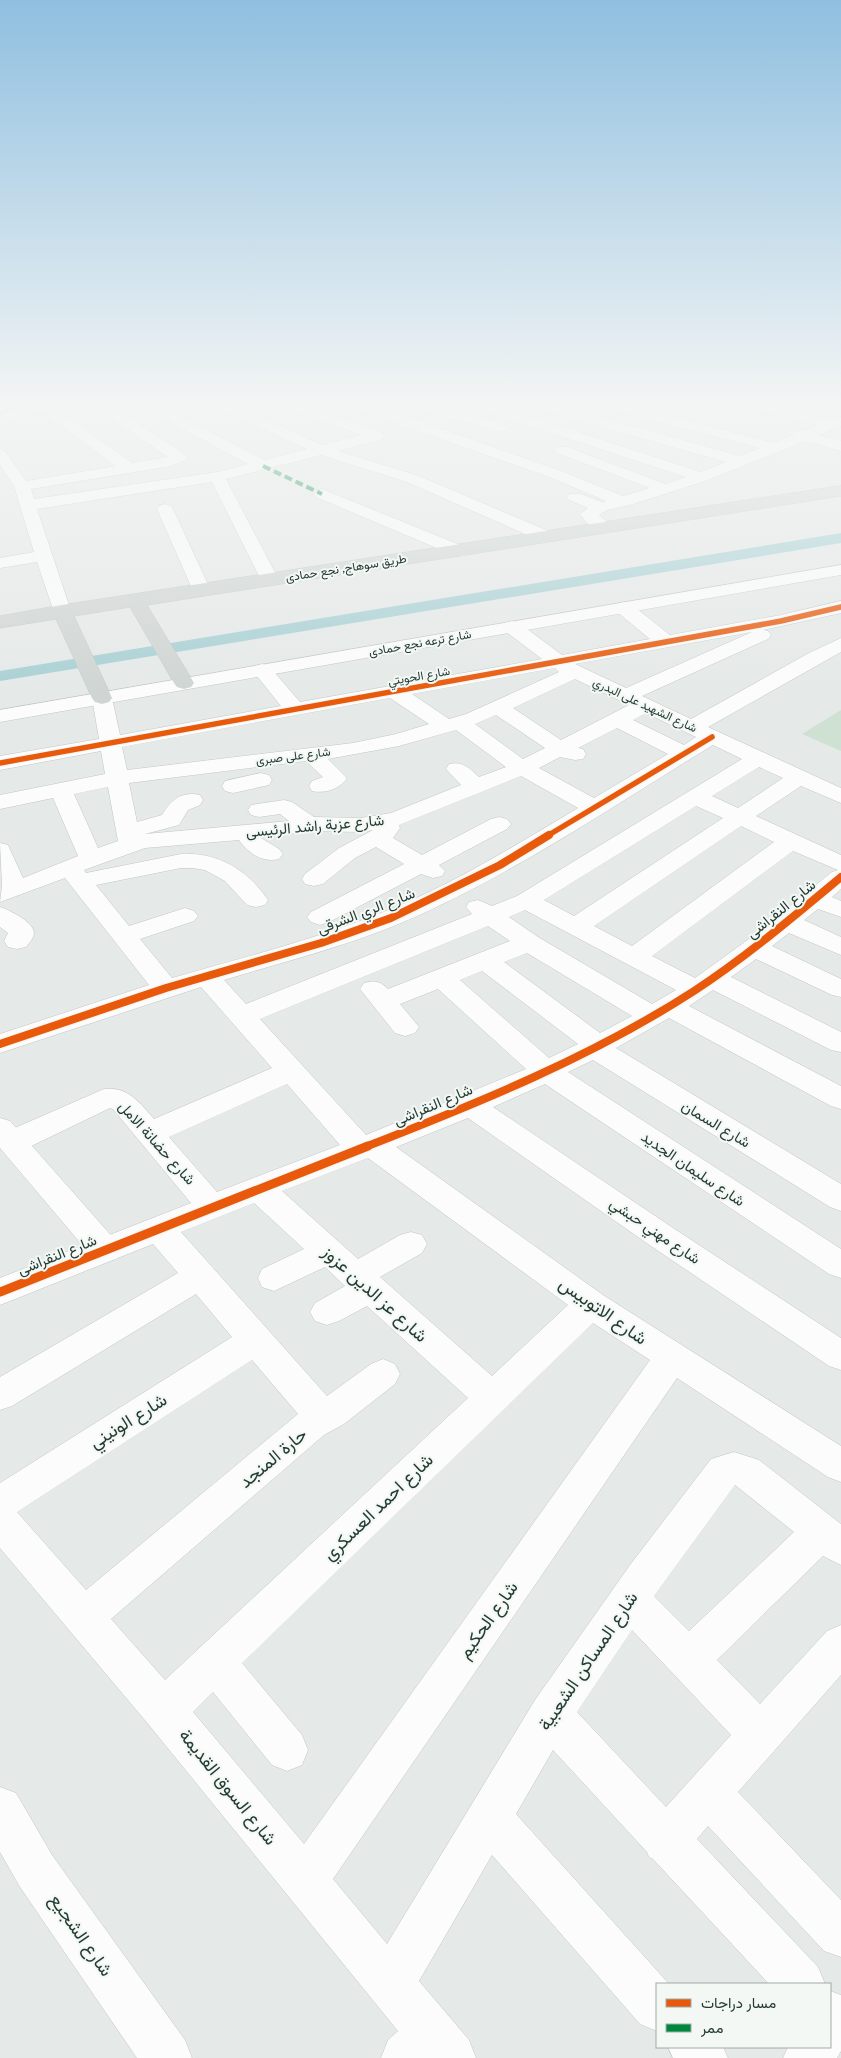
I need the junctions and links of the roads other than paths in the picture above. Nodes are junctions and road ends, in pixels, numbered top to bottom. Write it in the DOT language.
graph roads {
  1 [pos="28,501"];
  2 [pos="56,501"];
  3 [pos="231,501"];
  4 [pos="339,501"];
  5 [pos="467,501"];
  6 [pos="585,501"];
  7 [pos="627,501"];
  8 [pos="777,501"];
  9 [pos="624,502"];
  10 [pos="29,505"];
  11 [pos="601,507"];
  12 [pos="165,509"];
  13 [pos="605,528"];
  14 [pos="547,537"];
  15 [pos="460,551"];
  16 [pos="45,555"];
  17 [pos="0,563"];
  18 [pos="841,570"];
  19 [pos="270,580"];
  20 [pos="202,591"];
  21 [pos="136,601"];
  22 [pos="841,607"];
  23 [pos="624,608"];
  24 [pos="62,612"];
  25 [pos="794,619"];
  26 [pos="0,622"];
  27 [pos="512,627"];
  28 [pos="666,642"];
  29 [pos="841,644"];
  30 [pos="618,651"];
  31 [pos="566,667"];
  32 [pos="262,670"];
  33 [pos="668,678"];
  34 [pos="184,683"];
  35 [pos="98,688"];
  36 [pos="394,692"];
  37 [pos="635,700"];
  38 [pos="498,707"];
  39 [pos="295,709"];
  40 [pos="0,716"];
  41 [pos="617,720"];
  42 [pos="453,725"];
  43 [pos="703,732"];
  44 [pos="110,742"];
  45 [pos="588,748"];
  46 [pos="560,749"];
  47 [pos="312,754"];
  48 [pos="685,754"];
  49 [pos="758,758"];
  50 [pos="248,762"];
  51 [pos="0,763"];
  52 [pos="522,768"];
  53 [pos="457,769"];
  54 [pos="799,777"];
  55 [pos="117,778"];
  56 [pos="233,786"];
  57 [pos="320,786"];
  58 [pos="477,787"];
  59 [pos="61,790"];
  60 [pos="841,796"];
  61 [pos="696,797"];
  62 [pos="192,800"];
  63 [pos="0,802"];
  64 [pos="595,808"];
  65 [pos="259,810"];
  66 [pos="739,817"];
  67 [pos="309,824"];
  68 [pos="499,824"];
  69 [pos="382,829"];
  70 [pos="245,832"];
  71 [pos="129,838"];
  72 [pos="791,841"];
  73 [pos="0,850"];
  74 [pos="272,854"];
  75 [pos="422,864"];
  76 [pos="841,864"];
  77 [pos="80,869"];
  78 [pos="841,877"];
  79 [pos="314,879"];
  80 [pos="457,888"];
  81 [pos="7,892"];
  82 [pos="815,898"];
  83 [pos="256,900"];
  84 [pos="526,901"];
  85 [pos="841,910"];
  86 [pos="0,915"];
  87 [pos="186,916"];
  88 [pos="490,916"];
  89 [pos="320,918"];
  90 [pos="787,922"];
  91 [pos="575,927"];
  92 [pos="124,936"];
  93 [pos="17,941"];
  94 [pos="529,943"];
  95 [pos="841,947"];
  96 [pos="755,948"];
  97 [pos="634,957"];
  98 [pos="485,961"];
  99 [pos="357,970"];
  100 [pos="207,977"];
  101 [pos="442,978"];
  102 [pos="704,984"];
  103 [pos="166,988"];
  104 [pos="841,988"];
  105 [pos="383,1001"];
  106 [pos="661,1011"];
  107 [pos="242,1016"];
  108 [pos="405,1027"];
  109 [pos="841,1043"];
  110 [pos="0,1044"];
  111 [pos="595,1046"];
  112 [pos="291,1071"];
  113 [pos="546,1071"];
  114 [pos="841,1099"];
  115 [pos="470,1105"];
  116 [pos="150,1133"];
  117 [pos="6,1135"];
  118 [pos="366,1147"];
  119 [pos="258,1189"];
  120 [pos="841,1199"];
  121 [pos="212,1206"];
  122 [pos="158,1228"];
  123 [pos="410,1244"];
  124 [pos="104,1250"];
  125 [pos="327,1252"];
  126 [pos="841,1265"];
  127 [pos="200,1276"];
  128 [pos="274,1278"];
  129 [pos="362,1282"];
  130 [pos="0,1292"];
  131 [pos="591,1304"];
  132 [pos="327,1312"];
  133 [pos="255,1340"];
  134 [pos="841,1356"];
  135 [pos="671,1358"];
  136 [pos="383,1374"];
  137 [pos="0,1395"];
  138 [pos="492,1398"];
  139 [pos="313,1424"];
  140 [pos="841,1466"];
  141 [pos="0,1503"];
  142 [pos="0,1520"];
  143 [pos="831,1540"];
  144 [pos="630,1599"];
  145 [pos="83,1617"];
  146 [pos="838,1653"];
  147 [pos="688,1660"];
  148 [pos="215,1662"];
  149 [pos="164,1710"];
  150 [pos="550,1715"];
  151 [pos="760,1734"];
  152 [pos="287,1750"];
  153 [pos="708,1793"];
  154 [pos="0,1809"];
  155 [pos="489,1818"];
  156 [pos="665,1841"];
  157 [pos="305,1881"];
  158 [pos="841,1934"];
  159 [pos="800,1983"];
  160 [pos="390,1984"];
  161 [pos="656,2006"];
  162 [pos="694,2048"];
  163 [pos="429,2050"];
  164 [pos="168,2058"];
  165 [pos="703,2058"];
  1 -- 10 [label="street"];
  2 -- 10 [label="street"];
  3 -- 19 [label="street"];
  4 -- 15 [label="street"];
  5 -- 14 [label="street"];
  6 -- 11 [label="street"];
  7 -- 9 [label="street"];
  8 -- 13 [label="main road, طريق سوهاج, نجع حمادى"];
  9 -- 11 [label="street"];
  10 -- 16 [label="street"];
  11 -- 13 [label="street"];
  12 -- 20 [label="street"];
  13 -- 14 [label="main road, طريق سوهاج, نجع حمادى"];
  14 -- 15 [label="main road, طريق سوهاج, نجع حمادى"];
  15 -- 19 [label="main road, طريق سوهاج, نجع حمادى"];
  16 -- 17 [label="street"];
  16 -- 24 [label="street"];
  18 -- 23 [label="street, شارع ترعه نجع حمادى"];
  19 -- 20 [label="main road, طريق سوهاج, نجع حمادى"];
  20 -- 21 [label="main road, طريق سوهاج, نجع حمادى"];
  21 -- 24 [label="main road, طريق سوهاج, نجع حمادى"];
  21 -- 34 [label="main road"];
  22 -- 25 [label="street, شارع الحويتي"];
  23 -- 27 [label="street, شارع ترعه نجع حمادى"];
  23 -- 28 [label="street"];
  24 -- 26 [label="main road, طريق سوهاج, نجع حمادى"];
  24 -- 35 [label="main road"];
  25 -- 28 [label="street, شارع الحويتي"];
  25 -- 33 [label="street, شارع عزبة راشد الرئيسى"];
  27 -- 31 [label="street, شارع الشهيد على البدري"];
  27 -- 32 [label="street, شارع ترعه نجع حمادى"];
  28 -- 30 [label="street, شارع الحويتي"];
  29 -- 43 [label="street, شارع الري الشرقى"];
  30 -- 31 [label="street, شارع الحويتي"];
  30 -- 33 [label="street"];
  31 -- 36 [label="street, شارع الحويتي"];
  31 -- 37 [label="street, شارع الشهيد على البدري"];
  31 -- 38 [label="street, شارع على صبرى"];
  32 -- 34 [label="street, شارع ترعه نجع حمادى"];
  32 -- 39 [label="street"];
  33 -- 37 [label="street, شارع عزبة راشد الرئيسى"];
  34 -- 35 [label="street, شارع ترعه نجع حمادى"];
  35 -- 40 [label="street, شارع ترعه نجع حمادى"];
  35 -- 44 [label="street"];
  36 -- 39 [label="street, شارع الحويتي"];
  36 -- 42 [label="street"];
  37 -- 41 [label="street, شارع عزبة راشد الرئيسى"];
  37 -- 43 [label="street, شارع الشهيد على البدري"];
  38 -- 42 [label="street, شارع على صبرى"];
  38 -- 46 [label="street"];
  39 -- 44 [label="street, شارع الحويتي"];
  41 -- 46 [label="street, شارع عزبة راشد الرئيسى"];
  41 -- 48 [label="street"];
  42 -- 47 [label="street, شارع على صبرى"];
  42 -- 52 [label="street"];
  43 -- 48 [label="street, شارع الري الشرقى"];
  43 -- 49 [label="street, شارع الشهيد على البدري"];
  44 -- 51 [label="street, شارع الحويتي"];
  44 -- 55 [label="street"];
  45 -- 46 [label="street"];
  46 -- 52 [label="street, شارع عزبة راشد الرئيسى"];
  47 -- 50 [label="street, شارع على صبرى"];
  47 -- 57 [label="street"];
  48 -- 64 [label="street, شارع الري الشرقى"];
  49 -- 54 [label="street, شارع الشهيد على البدري"];
  49 -- 61 [label="street"];
  50 -- 55 [label="street, شارع على صبرى"];
  50 -- 56 [label="street"];
  52 -- 58 [label="street, شارع عزبة راشد الرئيسى"];
  52 -- 64 [label="street"];
  53 -- 58 [label="street"];
  54 -- 60 [label="street, شارع الشهيد على البدري"];
  54 -- 66 [label="street"];
  55 -- 59 [label="street, شارع على صبرى"];
  55 -- 71 [label="street"];
  58 -- 69 [label="street, شارع عزبة راشد الرئيسى"];
  59 -- 63 [label="street, شارع على صبرى"];
  59 -- 77 [label="street"];
  61 -- 66 [label="street"];
  61 -- 84 [label="street"];
  62 -- 71 [label="street"];
  64 -- 80 [label="street, شارع الري الشرقى"];
  65 -- 67 [label="street"];
  66 -- 72 [label="street"];
  66 -- 91 [label="street"];
  67 -- 69 [label="street, شارع عزبة راشد الرئيسى"];
  67 -- 70 [label="street, شارع عزبة راشد الرئيسى"];
  68 -- 75 [label="street"];
  69 -- 75 [label="street"];
  69 -- 79 [label="street"];
  70 -- 71 [label="street, شارع عزبة راشد الرئيسى"];
  70 -- 74 [label="street"];
  71 -- 77 [label="street, شارع عزبة راشد الرئيسى"];
  72 -- 76 [label="street"];
  72 -- 97 [label="street"];
  73 -- 81 [label="street"];
  75 -- 80 [label="street"];
  75 -- 89 [label="street"];
  77 -- 81 [label="street, شارع عزبة راشد الرئيسى"];
  77 -- 83 [label="street"];
  77 -- 92 [label="street"];
  78 -- 82 [label="street, شارع النقراشى"];
  80 -- 88 [label="street"];
  80 -- 100 [label="street, شارع الري الشرقى"];
  82 -- 85 [label="street"];
  82 -- 90 [label="street, شارع النقراشى"];
  84 -- 88 [label="street"];
  84 -- 91 [label="street"];
  86 -- 93 [label="street"];
  87 -- 92 [label="street"];
  88 -- 94 [label="street"];
  88 -- 99 [label="street"];
  90 -- 95 [label="street"];
  90 -- 96 [label="street, شارع النقراشى"];
  91 -- 97 [label="street"];
  92 -- 103 [label="street"];
  94 -- 98 [label="street"];
  94 -- 106 [label="street"];
  96 -- 102 [label="street, شارع النقراشى"];
  96 -- 104 [label="street"];
  97 -- 102 [label="street"];
  98 -- 101 [label="street"];
  98 -- 111 [label="street, شارع السمان"];
  99 -- 105 [label="street"];
  99 -- 107 [label="street"];
  100 -- 103 [label="street, شارع الري الشرقى"];
  100 -- 107 [label="street, شارع الاتوبيس"];
  101 -- 105 [label="street"];
  101 -- 113 [label="street, شارع سليمان الجديد"];
  102 -- 106 [label="street, شارع النقراشى"];
  102 -- 109 [label="street"];
  103 -- 110 [label="street, شارع الري الشرقى"];
  105 -- 108 [label="street"];
  106 -- 111 [label="street, شارع النقراشى"];
  106 -- 114 [label="street"];
  107 -- 112 [label="street, شارع الاتوبيس"];
  111 -- 113 [label="street, شارع النقراشى"];
  111 -- 120 [label="street, شارع السمان"];
  112 -- 116 [label="street"];
  112 -- 118 [label="street, شارع الاتوبيس"];
  113 -- 115 [label="street, شارع النقراشى"];
  113 -- 126 [label="street, شارع سليمان الجديد"];
  115 -- 118 [label="street, شارع النقراشى"];
  115 -- 134 [label="street, شارع مهني حبشي"];
  116 -- 117 [label="street, شارع حضانة الامل"];
  116 -- 121 [label="street, شارع حضانة الامل"];
  117 -- 124 [label="street"];
  118 -- 119 [label="street, شارع النقراشى"];
  118 -- 131 [label="street, شارع الاتوبيس"];
  119 -- 121 [label="street, شارع النقراشى"];
  119 -- 125 [label="street, شارع عز الدين عزوز"];
  121 -- 122 [label="street, شارع النقراشى"];
  122 -- 124 [label="street, شارع النقراشى"];
  122 -- 127 [label="street, حارة المنجد"];
  123 -- 129 [label="street"];
  124 -- 130 [label="street, شارع النقراشى"];
  125 -- 128 [label="street"];
  125 -- 129 [label="street, شارع عز الدين عزوز"];
  127 -- 133 [label="street, حارة المنجد"];
  127 -- 137 [label="street"];
  129 -- 132 [label="street"];
  129 -- 138 [label="street, شارع عز الدين عزوز"];
  131 -- 135 [label="street, شارع الاتوبيس"];
  131 -- 138 [label="street, شارع احمد العسكري"];
  133 -- 139 [label="street, حارة المنجد"];
  133 -- 141 [label="street, شارع الونيني"];
  135 -- 140 [label="street, شارع الاتوبيس"];
  135 -- 157 [label="street, شارع الحكيم"];
  136 -- 139 [label="street"];
  138 -- 148 [label="street, شارع احمد العسكري"];
  139 -- 145 [label="street, حارة المنجد"];
  142 -- 145 [label="street, شارع السوق القديمة"];
  143 -- 144 [label="street, شارع المساكن الشعبية"];
  143 -- 147 [label="street"];
  144 -- 147 [label="street"];
  144 -- 150 [label="street, شارع المساكن الشعبية"];
  145 -- 149 [label="street, شارع السوق القديمة"];
  146 -- 151 [label="street"];
  147 -- 151 [label="street"];
  148 -- 149 [label="street, شارع احمد العسكري"];
  148 -- 152 [label="street"];
  149 -- 157 [label="street, شارع السوق القديمة"];
  150 -- 155 [label="street, شارع المساكن الشعبية"];
  150 -- 156 [label="street"];
  151 -- 153 [label="street"];
  153 -- 156 [label="street"];
  153 -- 158 [label="street"];
  154 -- 164 [label="street, شارع الشجيع"];
  155 -- 160 [label="street, شارع المساكن الشعبية"];
  155 -- 161 [label="street"];
  156 -- 159 [label="street"];
  157 -- 160 [label="street, شارع السوق القديمة"];
  160 -- 163 [label="street, شارع السوق القديمة"];
  162 -- 165 [label="street"];
}
